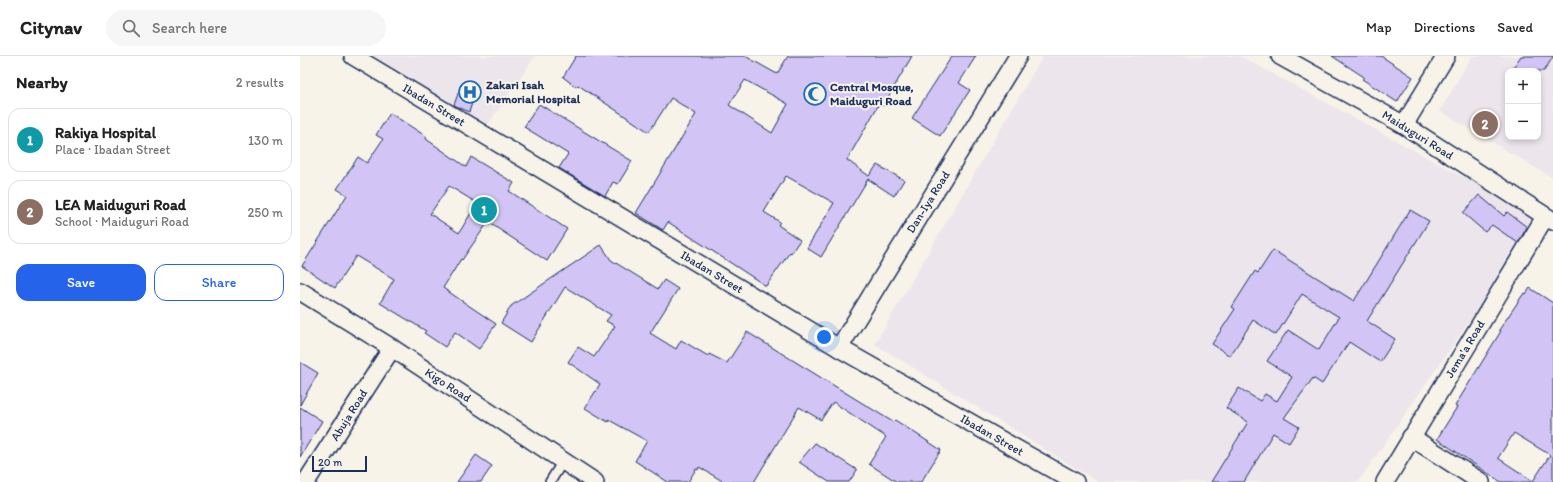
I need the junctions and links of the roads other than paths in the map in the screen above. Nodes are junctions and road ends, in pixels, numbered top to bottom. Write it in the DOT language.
graph roads {
  1 [pos="353,56"];
  2 [pos="1018,56"];
  3 [pos="1280,56"];
  4 [pos="1446,56"];
  5 [pos="1404,125"];
  6 [pos="1549,219"];
  7 [pos="300,291"];
  8 [pos="392,348"];
  9 [pos="839,348"];
  10 [pos="1411,437"];
  11 [pos="563,461"];
  12 [pos="306,482"];
  13 [pos="550,482"];
  14 [pos="595,482"];
  15 [pos="1075,482"];
  16 [pos="1385,482"];
  17 [pos="1481,482"];
  1 -- 9 [label="street, Ibadan Street"];
  2 -- 9 [label="street, Dan-Iya Road"];
  3 -- 5 [label="street, Maiduguri Road"];
  4 -- 5 [label="street"];
  5 -- 6 [label="street, Maiduguri Road"];
  6 -- 10 [label="street, Jema'a Road"];
  7 -- 8 [label="street, Kigo Road"];
  8 -- 11 [label="street, Kigo Road"];
  8 -- 12 [label="street, Abuja Road"];
  9 -- 15 [label="street, Ibadan Street"];
  10 -- 16 [label="street, Jema'a Road"];
  10 -- 17 [label="street"];
  11 -- 13 [label="lane"];
  11 -- 14 [label="street, Kigo Road"];
}
